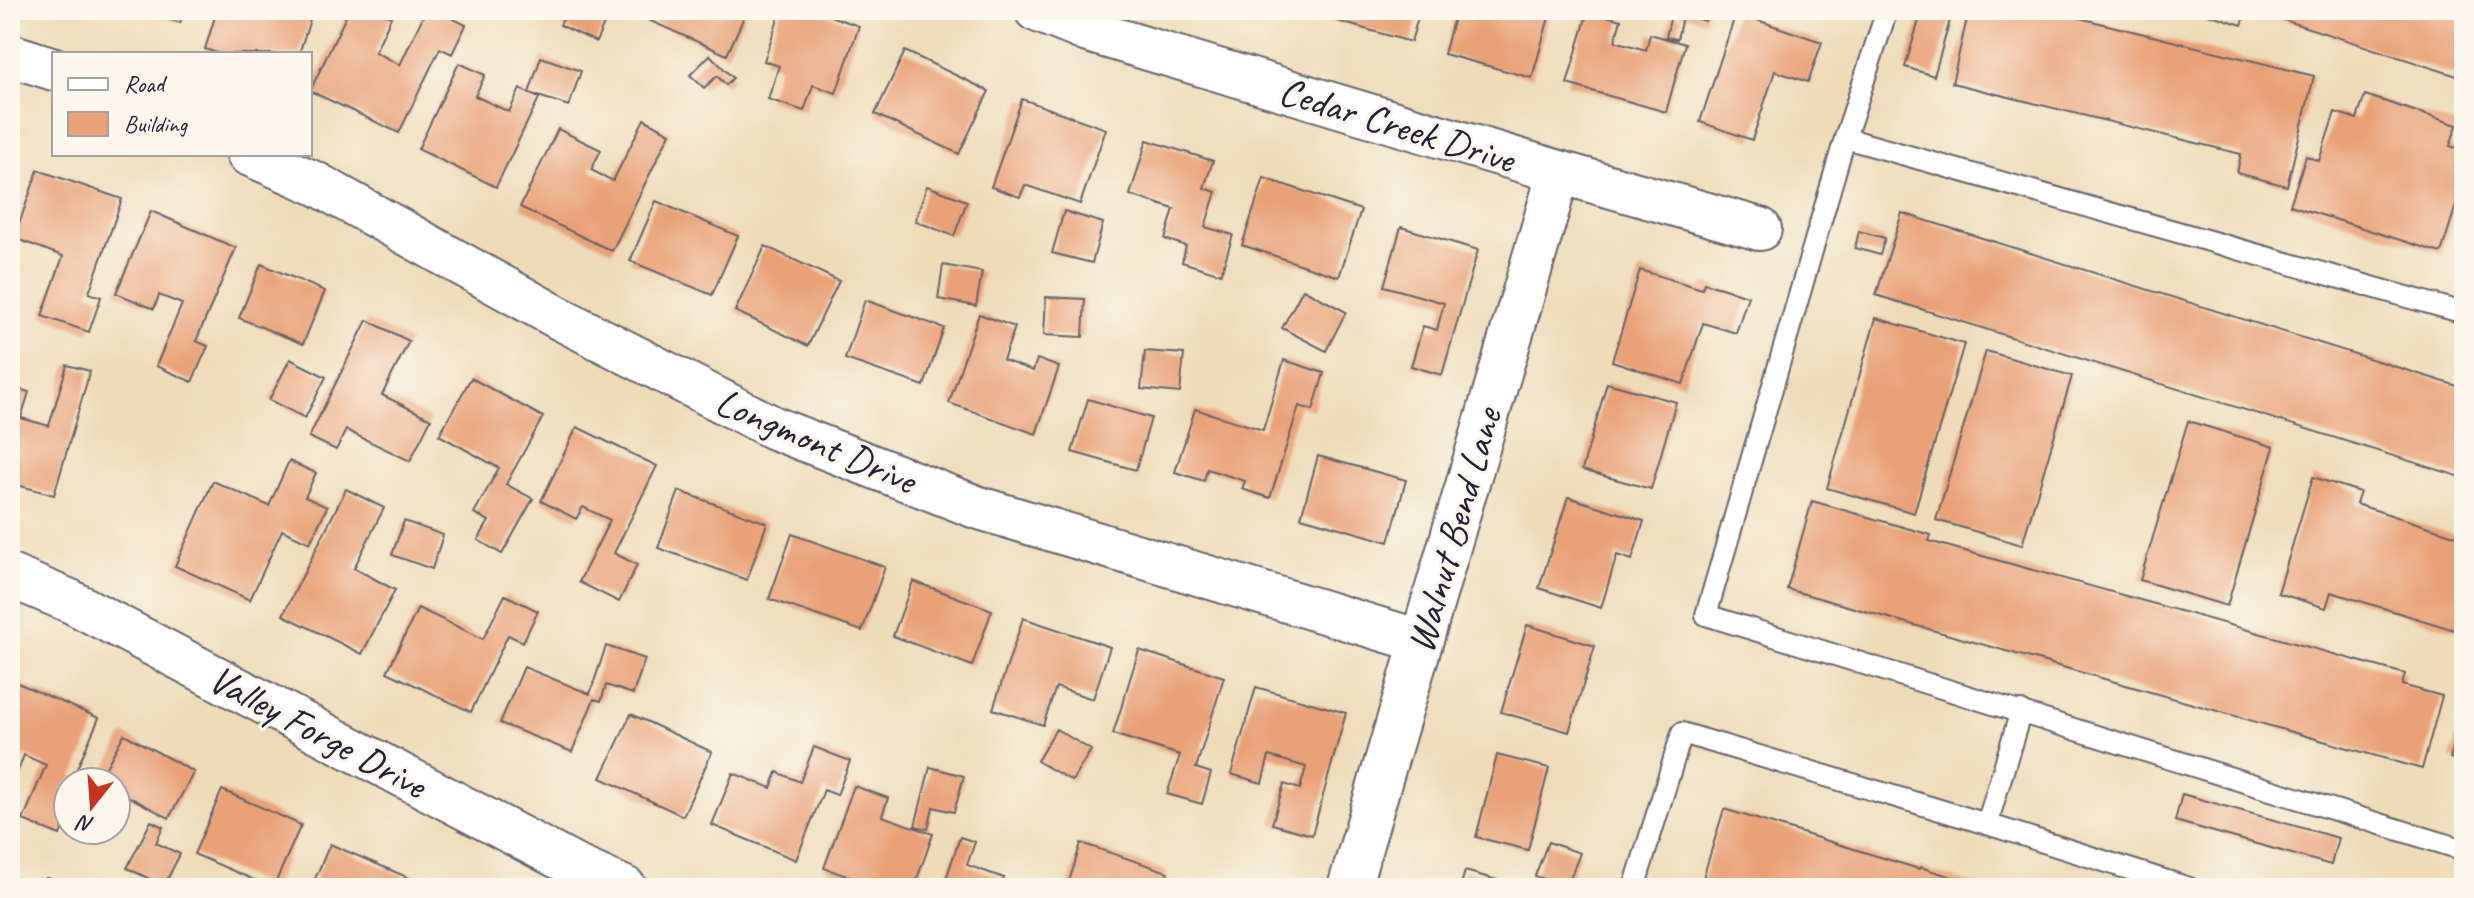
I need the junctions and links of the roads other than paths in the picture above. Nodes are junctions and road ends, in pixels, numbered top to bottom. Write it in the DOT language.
graph roads {
  1 [pos="1036,10"];
  2 [pos="1887,10"];
  3 [pos="10,55"];
  4 [pos="52,68"];
  5 [pos="1845,138"];
  6 [pos="253,156"];
  7 [pos="1559,172"];
  8 [pos="1760,229"];
  9 [pos="2464,313"];
  10 [pos="10,576"];
  11 [pos="1420,641"];
  12 [pos="2021,711"];
  13 [pos="1987,824"];
  14 [pos="2464,850"];
  15 [pos="625,888"];
  16 [pos="1349,888"];
  17 [pos="1634,888"];
  18 [pos="2189,888"];
  1 -- 7 [label="street, Cedar Creek Drive"];
  2 -- 5 [label="lane"];
  3 -- 4 [label="street"];
  5 -- 9 [label="lane"];
  5 -- 12 [label="lane"];
  6 -- 11 [label="street, Longmont Drive"];
  7 -- 8 [label="street, Cedar Creek Drive"];
  7 -- 11 [label="street, Walnut Bend Lane"];
  10 -- 15 [label="street, Valley Forge Drive"];
  11 -- 16 [label="street, Walnut Bend Lane"];
  12 -- 13 [label="lane"];
  12 -- 14 [label="lane"];
  13 -- 17 [label="lane"];
  13 -- 18 [label="lane"];
}
